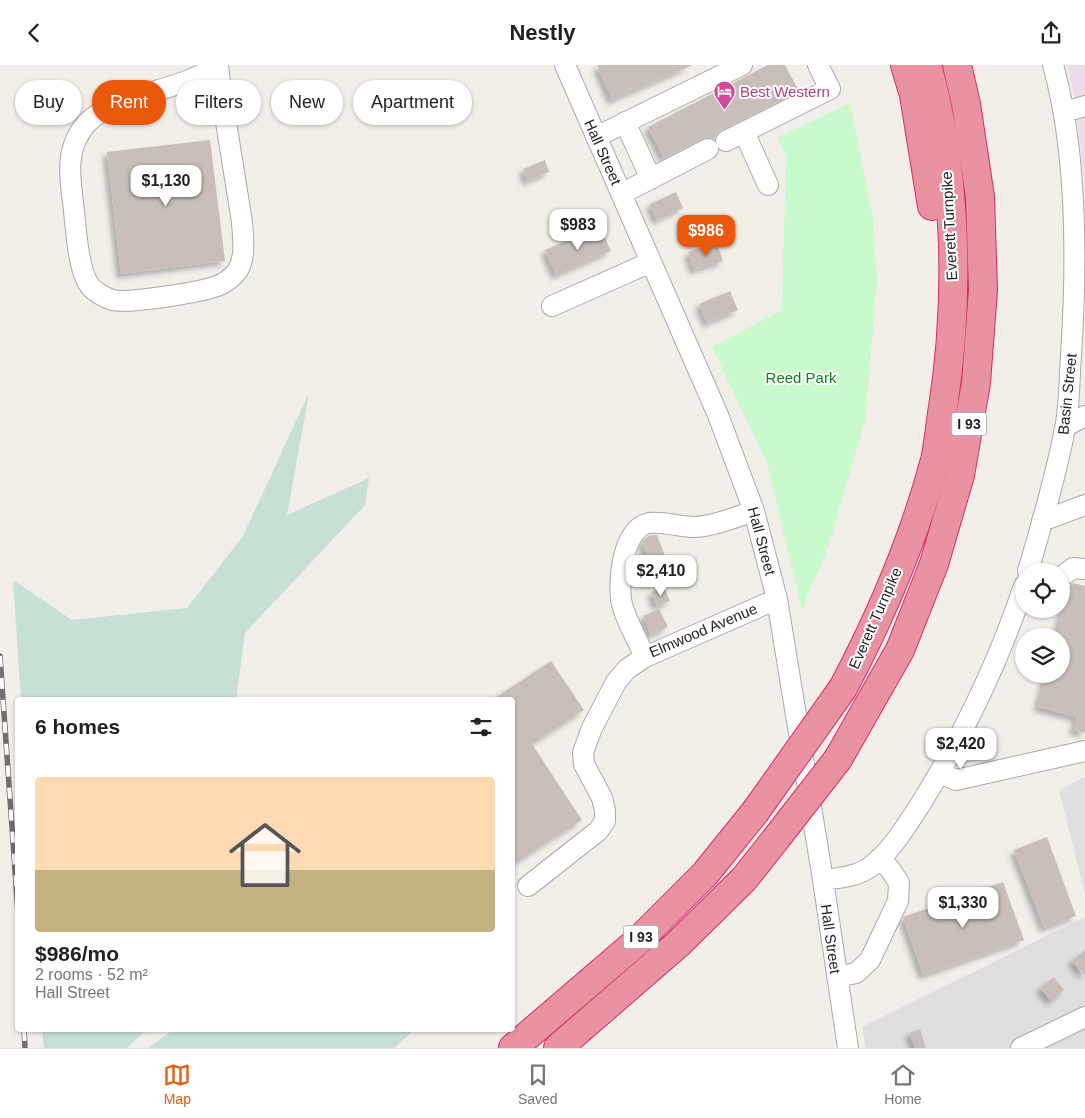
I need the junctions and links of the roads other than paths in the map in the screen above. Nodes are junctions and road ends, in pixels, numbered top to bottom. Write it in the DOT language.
graph roads {
  1 [pos="218,65"];
  2 [pos="565,65"];
  3 [pos="742,65"];
  4 [pos="818,65"];
  5 [pos="905,65"];
  6 [pos="927,65"];
  7 [pos="957,65"];
  8 [pos="1053,65"];
  9 [pos="1085,106"];
  10 [pos="1064,111"];
  11 [pos="625,122"];
  12 [pos="744,132"];
  13 [pos="596,137"];
  14 [pos="651,179"];
  15 [pos="768,185"];
  16 [pos="621,194"];
  17 [pos="651,262"];
  18 [pos="552,306"];
  19 [pos="1085,417"];
  20 [pos="1066,426"];
  21 [pos="935,458"];
  22 [pos="1085,505"];
  23 [pos="754,511"];
  24 [pos="1042,521"];
  25 [pos="1030,563"];
  26 [pos="1085,569"];
  27 [pos="1070,570"];
  28 [pos="777,599"];
  29 [pos="1015,610"];
  30 [pos="645,657"];
  31 [pos="1085,751"];
  32 [pos="940,773"];
  33 [pos="879,859"];
  34 [pos="823,880"];
  35 [pos="528,886"];
  36 [pos="837,977"];
  37 [pos="1085,1017"];
  38 [pos="513,1048"];
  39 [pos="558,1048"];
  40 [pos="848,1048"];
  41 [pos="1021,1048"];
  1 -- 1 [label="street"];
  2 -- 13 [label="street, Hall Street"];
  3 -- 11 [label="street"];
  4 -- 12 [label="street"];
  5 -- 21 [label="highway"];
  6 -- 21 [label="highway, Everett Turnpike / I 93"];
  7 -- 39 [label="highway, Everett Turnpike / I 93, bridge"];
  8 -- 10 [label="street, Basin Street"];
  9 -- 10 [label="street"];
  10 -- 20 [label="street, Basin Street"];
  11 -- 13 [label="street"];
  11 -- 14 [label="street"];
  12 -- 14 [label="street"];
  12 -- 15 [label="street"];
  13 -- 16 [label="street, Hall Street"];
  14 -- 16 [label="street"];
  16 -- 17 [label="street, Hall Street"];
  17 -- 18 [label="street"];
  17 -- 23 [label="street, Hall Street"];
  19 -- 20 [label="street"];
  20 -- 24 [label="street, Basin Street"];
  21 -- 38 [label="highway, Everett Turnpike / I 93, bridge"];
  22 -- 24 [label="street"];
  23 -- 28 [label="street, Hall Street"];
  23 -- 30 [label="street, Elmwood Avenue"];
  24 -- 25 [label="street, Basin Street"];
  26 -- 27 [label="street"];
  28 -- 30 [label="street, Elmwood Avenue"];
  28 -- 34 [label="street, Hall Street"];
  29 -- 32 [label="street"];
  30 -- 35 [label="street"];
  31 -- 32 [label="street"];
  32 -- 33 [label="street"];
  33 -- 34 [label="street"];
  33 -- 36 [label="street"];
  34 -- 36 [label="street, Hall Street"];
  36 -- 40 [label="street, Hall Street"];
  37 -- 41 [label="street"];
}
